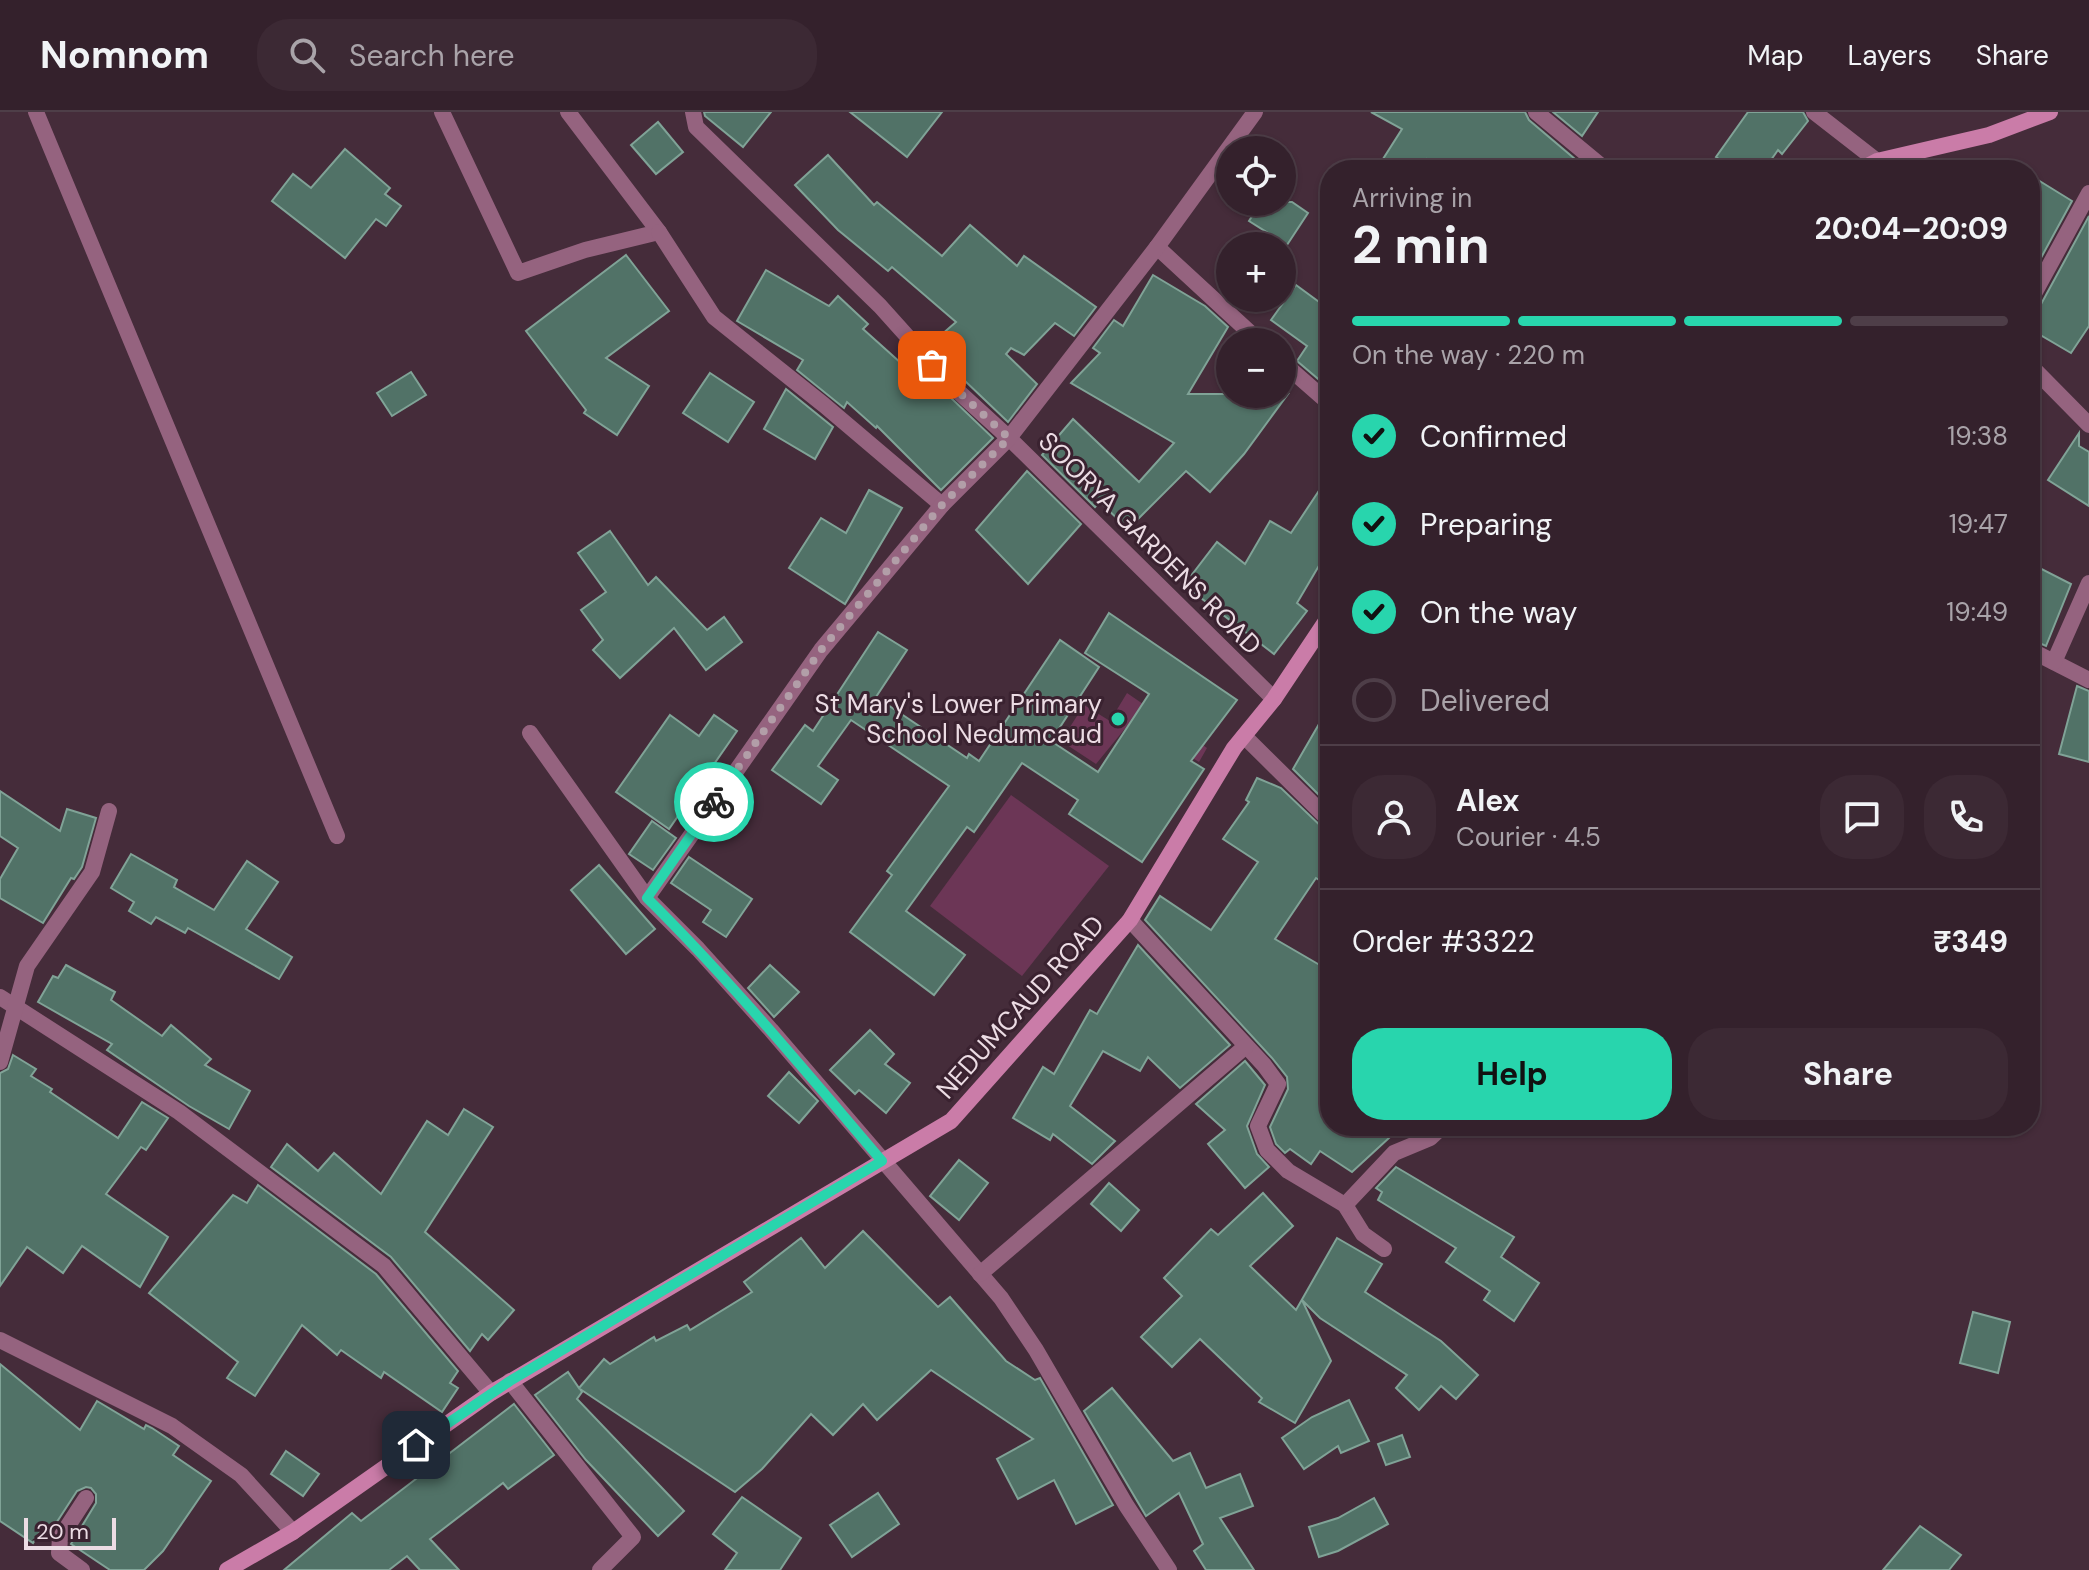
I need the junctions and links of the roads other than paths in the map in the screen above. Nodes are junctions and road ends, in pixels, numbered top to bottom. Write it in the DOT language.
graph roads {
  1 [pos="36,112"];
  2 [pos="442,112"];
  3 [pos="568,112"];
  4 [pos="693,112"];
  5 [pos="1255,112"];
  6 [pos="1536,112"];
  7 [pos="1814,112"];
  8 [pos="2050,112"];
  9 [pos="1594,160"];
  10 [pos="1876,160"];
  11 [pos="1881,160"];
  12 [pos="2089,193"];
  13 [pos="659,232"];
  14 [pos="1157,247"];
  15 [pos="2040,283"];
  16 [pos="1245,328"];
  17 [pos="1296,373"];
  18 [pos="2040,375"];
  19 [pos="1320,393"];
  20 [pos="2089,425"];
  21 [pos="1009,438"];
  22 [pos="942,505"];
  23 [pos="2089,583"];
  24 [pos="1320,630"];
  25 [pos="2040,655"];
  26 [pos="2054,662"];
  27 [pos="2089,680"];
  28 [pos="1274,699"];
  29 [pos="530,733"];
  30 [pos="1244,736"];
  31 [pos="109,811"];
  32 [pos="1320,811"];
  33 [pos="337,836"];
  34 [pos="647,898"];
  35 [pos="1130,920"];
  36 [pos="7,1002"];
  37 [pos="1246,1046"];
  38 [pos="0,1062"];
  39 [pos="1432,1136"];
  40 [pos="882,1161"];
  41 [pos="1345,1205"];
  42 [pos="1384,1249"];
  43 [pos="980,1274"];
  44 [pos="0,1340"];
  45 [pos="510,1381"];
  46 [pos="491,1393"];
  47 [pos="86,1498"];
  48 [pos="293,1532"];
  49 [pos="82,1570"];
  50 [pos="227,1570"];
  51 [pos="600,1570"];
  52 [pos="1169,1570"];
  1 -- 33 [label="street"];
  2 -- 13 [label="street"];
  3 -- 13 [label="street"];
  4 -- 21 [label="street, SOORYA GARDENS ROAD"];
  5 -- 14 [label="street"];
  6 -- 9 [label="street"];
  7 -- 10 [label="street"];
  8 -- 11 [label="main road"];
  12 -- 15 [label="street"];
  13 -- 22 [label="street"];
  14 -- 16 [label="street"];
  14 -- 21 [label="street"];
  17 -- 19 [label="street"];
  18 -- 20 [label="street"];
  21 -- 22 [label="street"];
  21 -- 28 [label="street, SOORYA GARDENS ROAD"];
  22 -- 34 [label="street"];
  23 -- 26 [label="street"];
  24 -- 28 [label="main road, NEDUMCAUD ROAD"];
  25 -- 26 [label="street"];
  26 -- 27 [label="street"];
  28 -- 30 [label="main road, NEDUMCAUD ROAD"];
  29 -- 34 [label="street"];
  30 -- 32 [label="street"];
  30 -- 35 [label="main road, NEDUMCAUD ROAD"];
  31 -- 36 [label="street"];
  34 -- 40 [label="street"];
  35 -- 37 [label="street"];
  35 -- 40 [label="main road, NEDUMCAUD ROAD"];
  36 -- 38 [label="street"];
  36 -- 46 [label="street"];
  37 -- 41 [label="street"];
  37 -- 43 [label="street"];
  39 -- 41 [label="street"];
  40 -- 43 [label="street"];
  40 -- 45 [label="main road, NEDUMCAUD ROAD"];
  41 -- 42 [label="street"];
  43 -- 52 [label="street"];
  44 -- 48 [label="street"];
  45 -- 46 [label="main road, NEDUMCAUD ROAD"];
  45 -- 51 [label="street"];
  46 -- 48 [label="main road, NEDUMCAUD ROAD"];
  47 -- 49 [label="street"];
  48 -- 50 [label="main road, NEDUMCAUD ROAD"];
}
